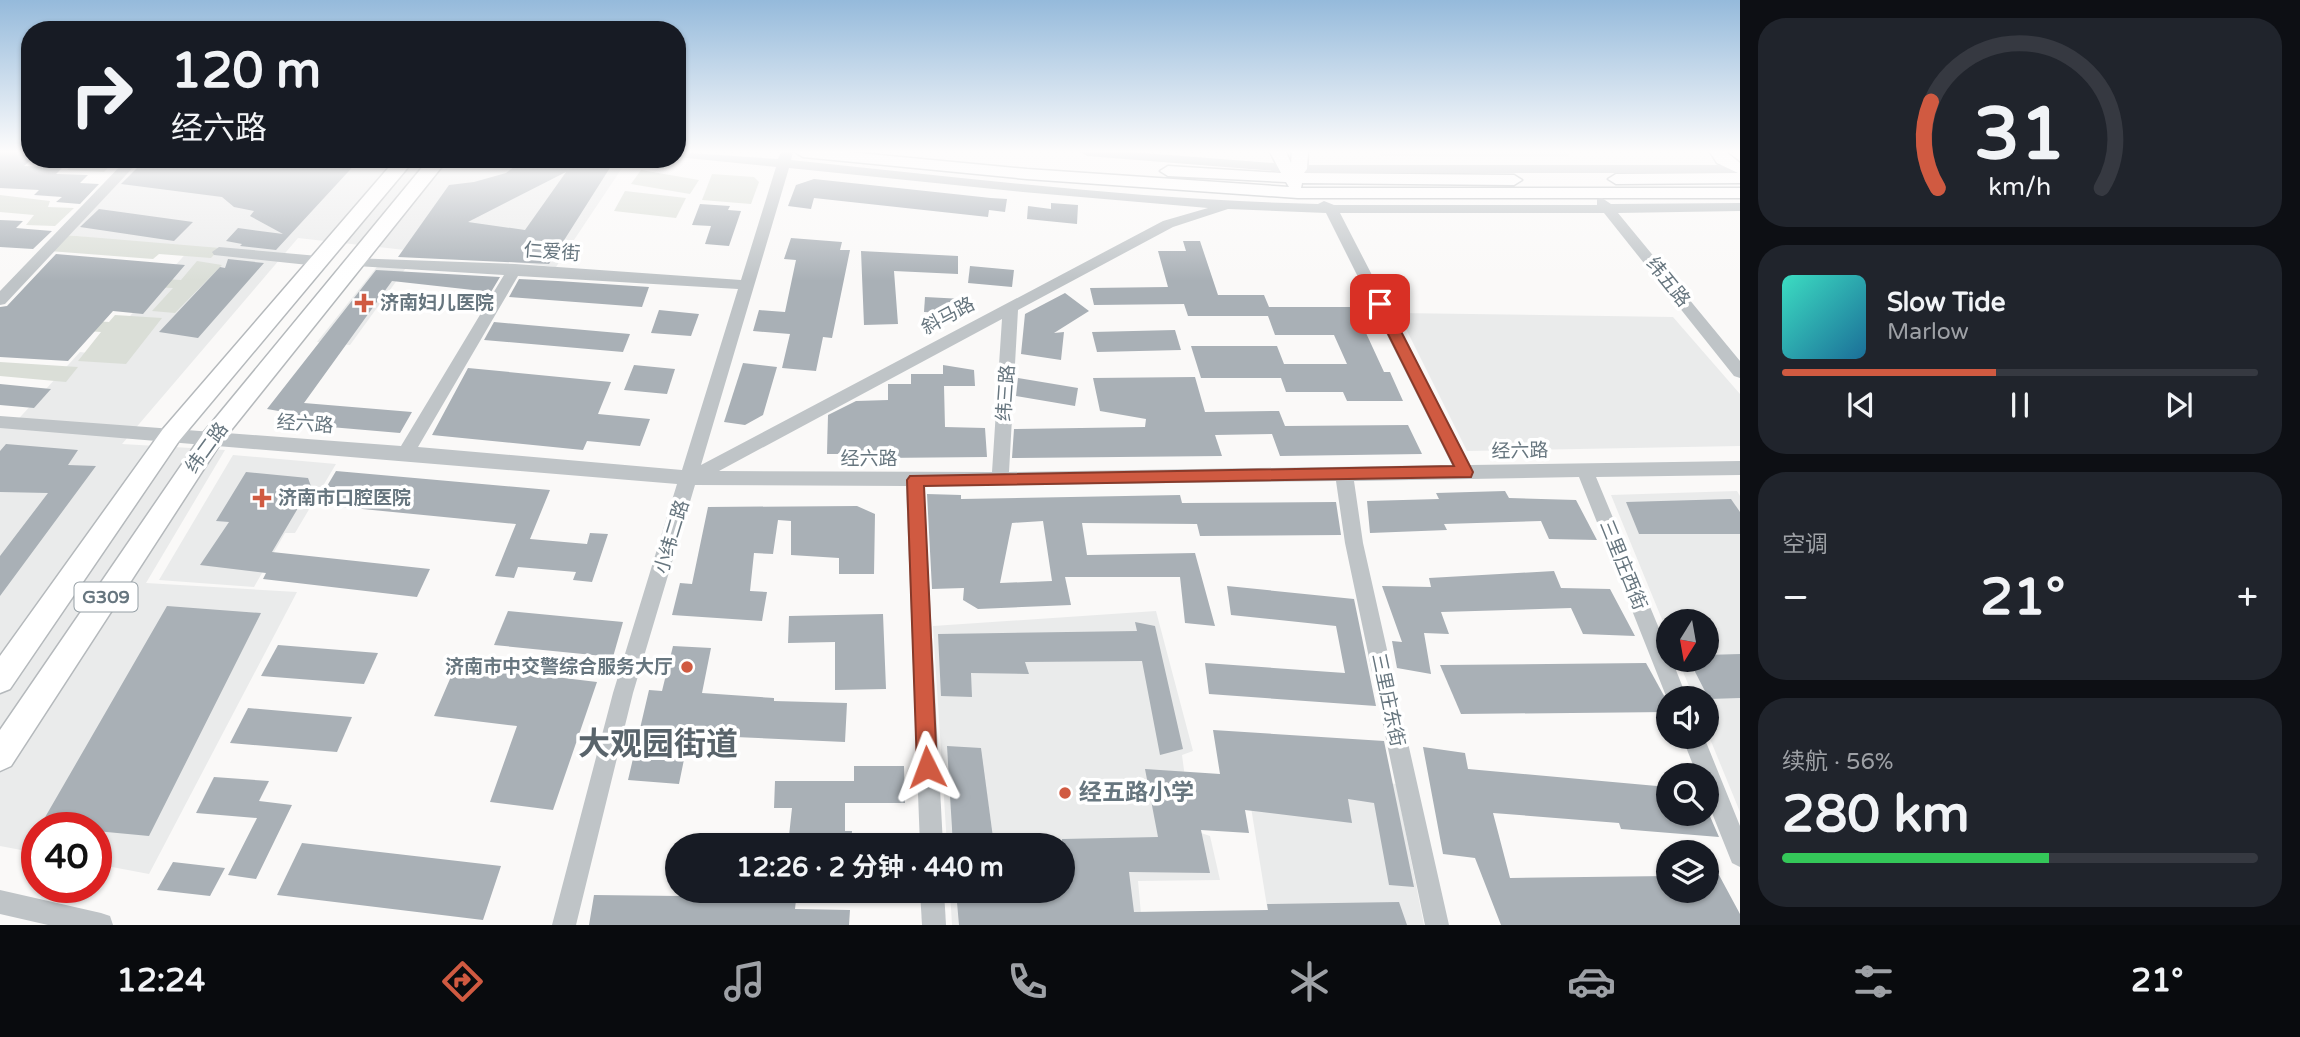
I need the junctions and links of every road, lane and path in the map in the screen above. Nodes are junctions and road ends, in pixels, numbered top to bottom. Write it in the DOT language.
graph roads {
  1 [pos="100,195"];
  2 [pos="375,195"];
  3 [pos="410,195"];
  4 [pos="774,195"];
  5 [pos="1108,195"];
  6 [pos="1315,195"];
  7 [pos="1596,195"];
  8 [pos="1232,205"];
  9 [pos="1740,207"];
  10 [pos="1607,208"];
  11 [pos="1331,209"];
  12 [pos="219,252"];
  13 [pos="318,261"];
  14 [pos="356,261"];
  15 [pos="515,269"];
  16 [pos="746,285"];
  17 [pos="0,300"];
  18 [pos="1012,306"];
  19 [pos="1740,372"];
  20 [pos="0,422"];
  21 [pos="171,435"];
  22 [pos="212,438"];
  23 [pos="406,453"];
  24 [pos="1740,469"];
  25 [pos="1585,471"];
  26 [pos="1465,472"];
  27 [pos="1344,474"];
  28 [pos="690,478"];
  29 [pos="1000,479"];
  30 [pos="915,480"];
  31 [pos="0,680"];
  32 [pos="1672,686"];
  33 [pos="1698,749"];
  34 [pos="0,755"];
  35 [pos="930,833"];
  36 [pos="1740,855"];
  37 [pos="0,902"];
  38 [pos="933,903"];
  39 [pos="101,925"];
  40 [pos="564,925"];
  41 [pos="934,925"];
  42 [pos="1437,925"];
  1 -- 17 [label="street"];
  2 -- 13 [label="highway, 纬二路 / G309"];
  3 -- 14 [label="highway, 纬二路 / G309"];
  4 -- 16 [label="street, 小纬二路"];
  5 -- 8 [label="street"];
  6 -- 11 [label="street"];
  7 -- 10 [label="street, 纬五路"];
  8 -- 11 [label="street"];
  8 -- 18 [label="street, 斜马路"];
  9 -- 10 [label="street"];
  10 -- 11 [label="street"];
  10 -- 19 [label="street, 纬五路"];
  11 -- 26 [label="street"];
  12 -- 13 [label="street"];
  13 -- 21 [label="highway, 纬二路 / G309"];
  14 -- 15 [label="street, 仁爱街"];
  14 -- 22 [label="highway, 纬二路 / G309"];
  15 -- 16 [label="street, 仁爱街"];
  15 -- 23 [label="street"];
  16 -- 28 [label="street, 小纬二路"];
  18 -- 28 [label="street, 斜马路"];
  18 -- 29 [label="street, 纬三路"];
  20 -- 21 [label="street, 经六路"];
  21 -- 22 [label="street, 经六路"];
  21 -- 31 [label="highway, 纬二路 / G309"];
  22 -- 23 [label="street, 经六路"];
  22 -- 34 [label="highway, 纬二路 / G309"];
  23 -- 28 [label="street, 经六路"];
  24 -- 25 [label="street, 经六路"];
  25 -- 26 [label="street, 经六路"];
  25 -- 32 [label="street, 三里庄西街"];
  26 -- 27 [label="street, 经六路"];
  27 -- 29 [label="street, 经六路"];
  27 -- 42 [label="street, 三里庄东街"];
  28 -- 30 [label="street, 经六路"];
  28 -- 40 [label="street, 小纬二路"];
  29 -- 30 [label="street, 经六路"];
  30 -- 35 [label="street"];
  33 -- 36 [label="street"];
  37 -- 39 [label="street"];
  38 -- 41 [label="street"];
}
